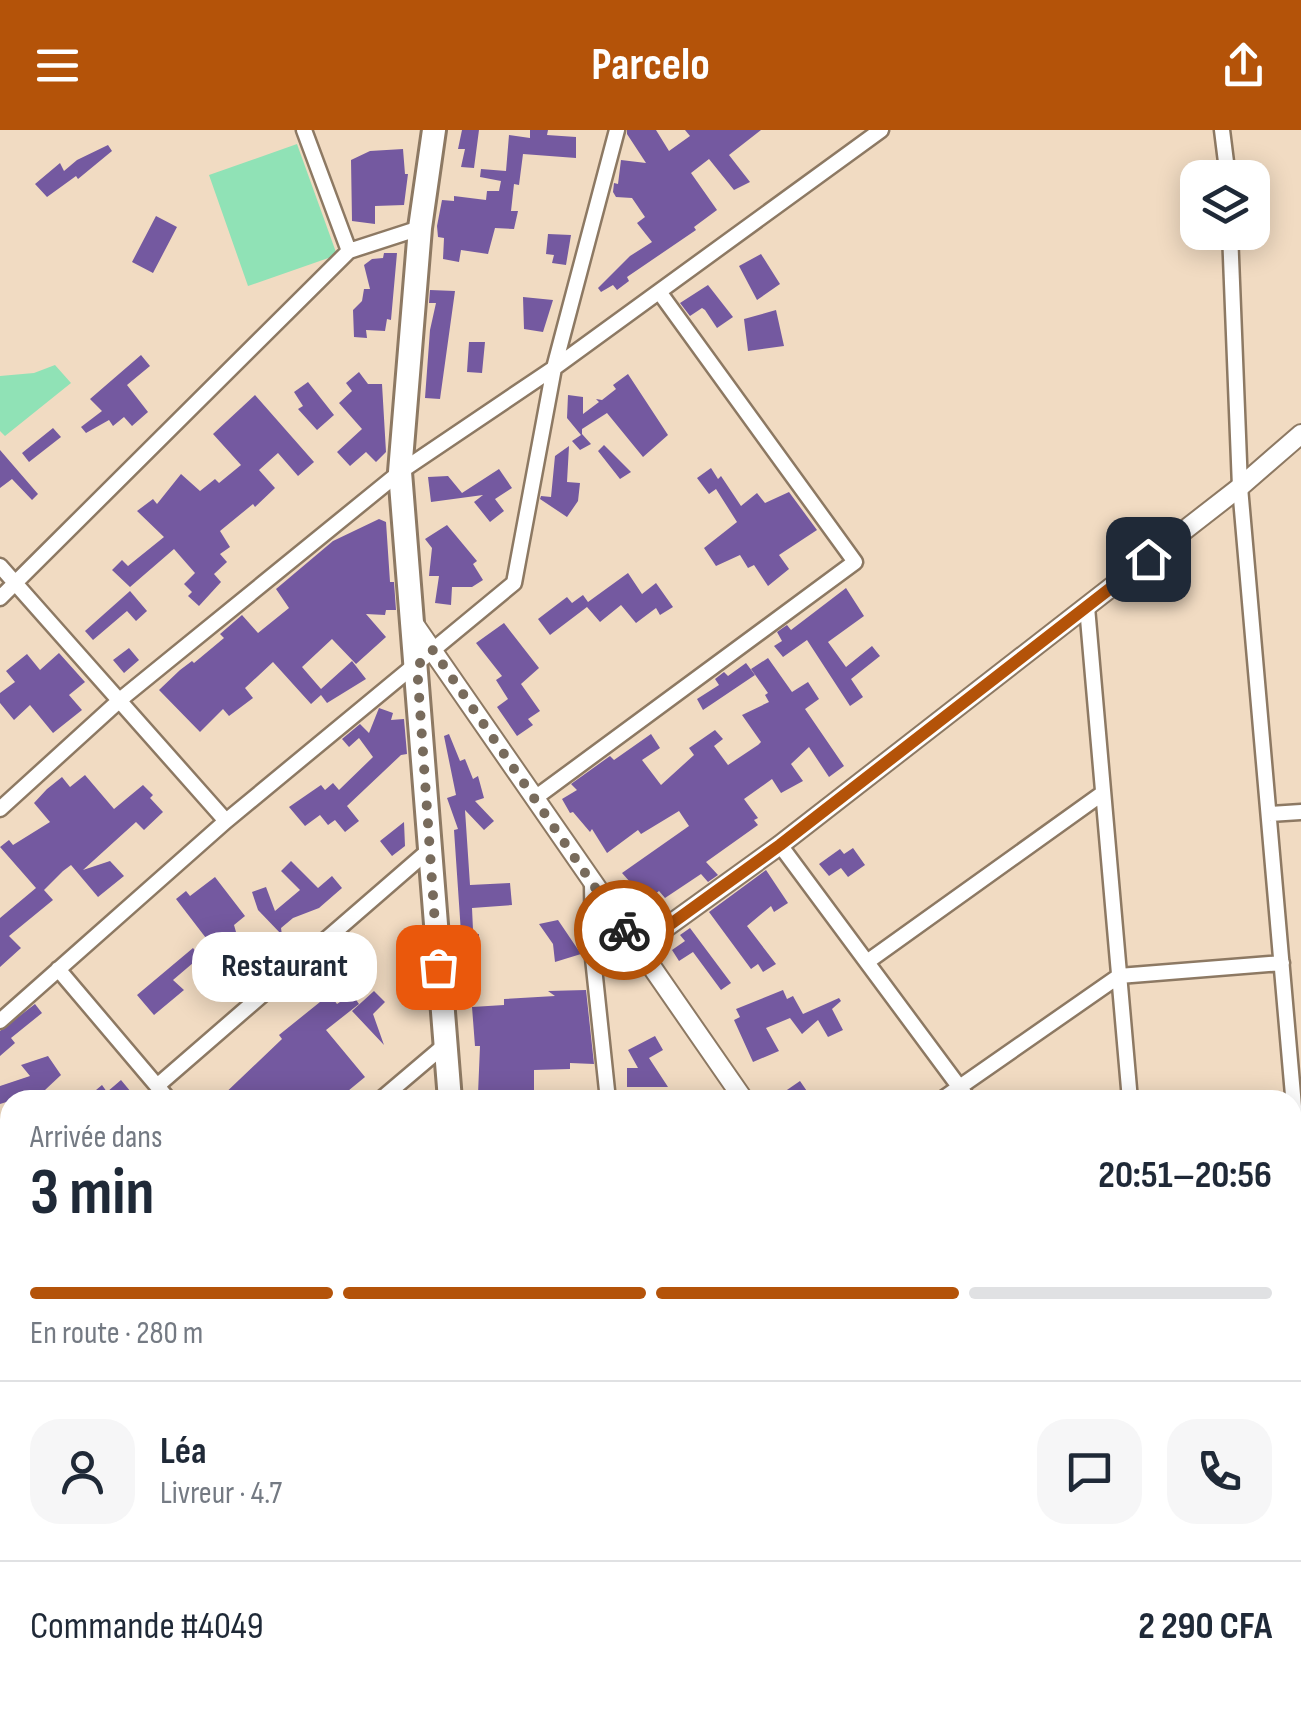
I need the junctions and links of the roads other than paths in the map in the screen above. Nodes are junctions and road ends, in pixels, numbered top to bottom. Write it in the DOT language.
graph roads {
  1 [pos="304,130"];
  2 [pos="434,130"];
  3 [pos="618,130"];
  4 [pos="881,130"];
  5 [pos="1222,130"];
  6 [pos="1226,160"];
  7 [pos="420,228"];
  8 [pos="1231,250"];
  9 [pos="350,251"];
  10 [pos="660,293"];
  11 [pos="554,368"];
  12 [pos="1301,434"];
  13 [pos="400,472"];
  14 [pos="1240,487"];
  15 [pos="0,566"];
  16 [pos="17,583"];
  17 [pos="0,598"];
  18 [pos="1087,607"];
  19 [pos="425,658"];
  20 [pos="121,699"];
  21 [pos="1103,793"];
  22 [pos="535,798"];
  23 [pos="0,809"];
  24 [pos="1301,812"];
  25 [pos="1270,814"];
  26 [pos="226,821"];
  27 [pos="780,845"];
  28 [pos="428,851"];
  29 [pos="592,882"];
  30 [pos="633,944"];
  31 [pos="867,962"];
  32 [pos="1282,963"];
  33 [pos="58,969"];
  34 [pos="1119,976"];
  35 [pos="0,1021"];
  36 [pos="446,1044"];
  37 [pos="157,1086"];
  38 [pos="959,1086"];
  39 [pos="160,1090"];
  40 [pos="392,1090"];
  41 [pos="449,1090"];
  42 [pos="607,1090"];
  43 [pos="737,1090"];
  44 [pos="954,1090"];
  45 [pos="962,1090"];
  46 [pos="1129,1090"];
  47 [pos="1296,1090"];
  1 -- 9 [label="street"];
  2 -- 7 [label="main road"];
  3 -- 11 [label="street"];
  4 -- 10 [label="street"];
  5 -- 6 [label="street"];
  7 -- 9 [label="street"];
  7 -- 13 [label="main road"];
  8 -- 14 [label="street"];
  9 -- 16 [label="street"];
  10 -- 11 [label="street"];
  10 -- 22 [label="street"];
  11 -- 13 [label="street"];
  11 -- 19 [label="street"];
  12 -- 14 [label="street"];
  13 -- 19 [label="main road"];
  13 -- 20 [label="street"];
  14 -- 18 [label="street"];
  14 -- 25 [label="street"];
  15 -- 16 [label="street"];
  16 -- 17 [label="street"];
  16 -- 20 [label="street"];
  18 -- 21 [label="street"];
  18 -- 27 [label="street"];
  19 -- 22 [label="street"];
  19 -- 26 [label="street"];
  19 -- 28 [label="main road"];
  20 -- 23 [label="street"];
  20 -- 26 [label="street"];
  21 -- 31 [label="street"];
  21 -- 34 [label="street"];
  22 -- 29 [label="street"];
  24 -- 25 [label="street"];
  25 -- 32 [label="street"];
  26 -- 33 [label="street"];
  27 -- 30 [label="street"];
  27 -- 31 [label="street"];
  28 -- 36 [label="main road"];
  28 -- 37 [label="street"];
  29 -- 30 [label="street"];
  29 -- 42 [label="street"];
  30 -- 43 [label="street"];
  31 -- 38 [label="street"];
  32 -- 34 [label="street"];
  32 -- 47 [label="street"];
  33 -- 35 [label="street"];
  33 -- 37 [label="street"];
  34 -- 38 [label="street"];
  34 -- 46 [label="street"];
  36 -- 40 [label="street"];
  36 -- 41 [label="main road"];
  37 -- 39 [label="street"];
  38 -- 44 [label="street"];
  38 -- 45 [label="street"];
}
